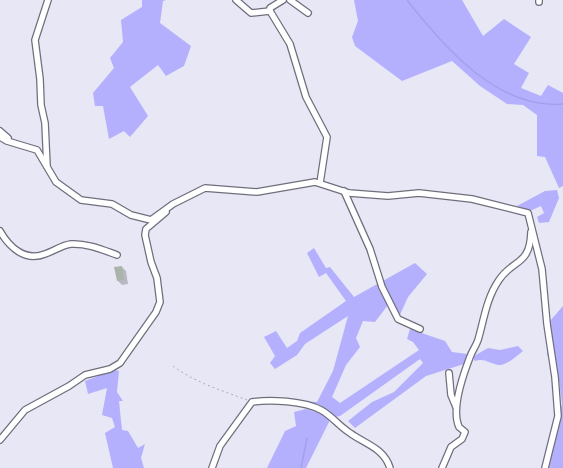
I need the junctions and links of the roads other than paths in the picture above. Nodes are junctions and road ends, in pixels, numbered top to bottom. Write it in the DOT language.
graph roads {
  1 [pos="48,0"];
  2 [pos="236,0"];
  3 [pos="282,0"];
  4 [pos="290,0"];
  5 [pos="270,11"];
  6 [pos="308,13"];
  7 [pos="0,131"];
  8 [pos="0,137"];
  9 [pos="16,143"];
  10 [pos="47,166"];
  11 [pos="320,183"];
  12 [pos="344,191"];
  13 [pos="170,206"];
  14 [pos="531,226"];
  15 [pos="0,231"];
  16 [pos="117,255"];
  17 [pos="420,328"];
  18 [pos="449,373"];
  19 [pos="456,407"];
  20 [pos="0,440"];
  21 [pos="212,468"];
  22 [pos="390,468"];
  23 [pos="442,468"];
  24 [pos="545,468"];
  1 -- 10 [label="street"];
  2 -- 5 [label="street"];
  3 -- 5 [label="street"];
  4 -- 6 [label="street"];
  5 -- 11 [label="street"];
  7 -- 9 [label="street"];
  8 -- 9 [label="street"];
  9 -- 10 [label="street"];
  10 -- 13 [label="street"];
  11 -- 12 [label="street"];
  11 -- 13 [label="street"];
  12 -- 14 [label="street"];
  12 -- 17 [label="street"];
  13 -- 20 [label="street"];
  14 -- 19 [label="street"];
  14 -- 24 [label="street"];
  15 -- 16 [label="street"];
  18 -- 19 [label="street"];
  19 -- 23 [label="street"];
  21 -- 22 [label="street"];
}
